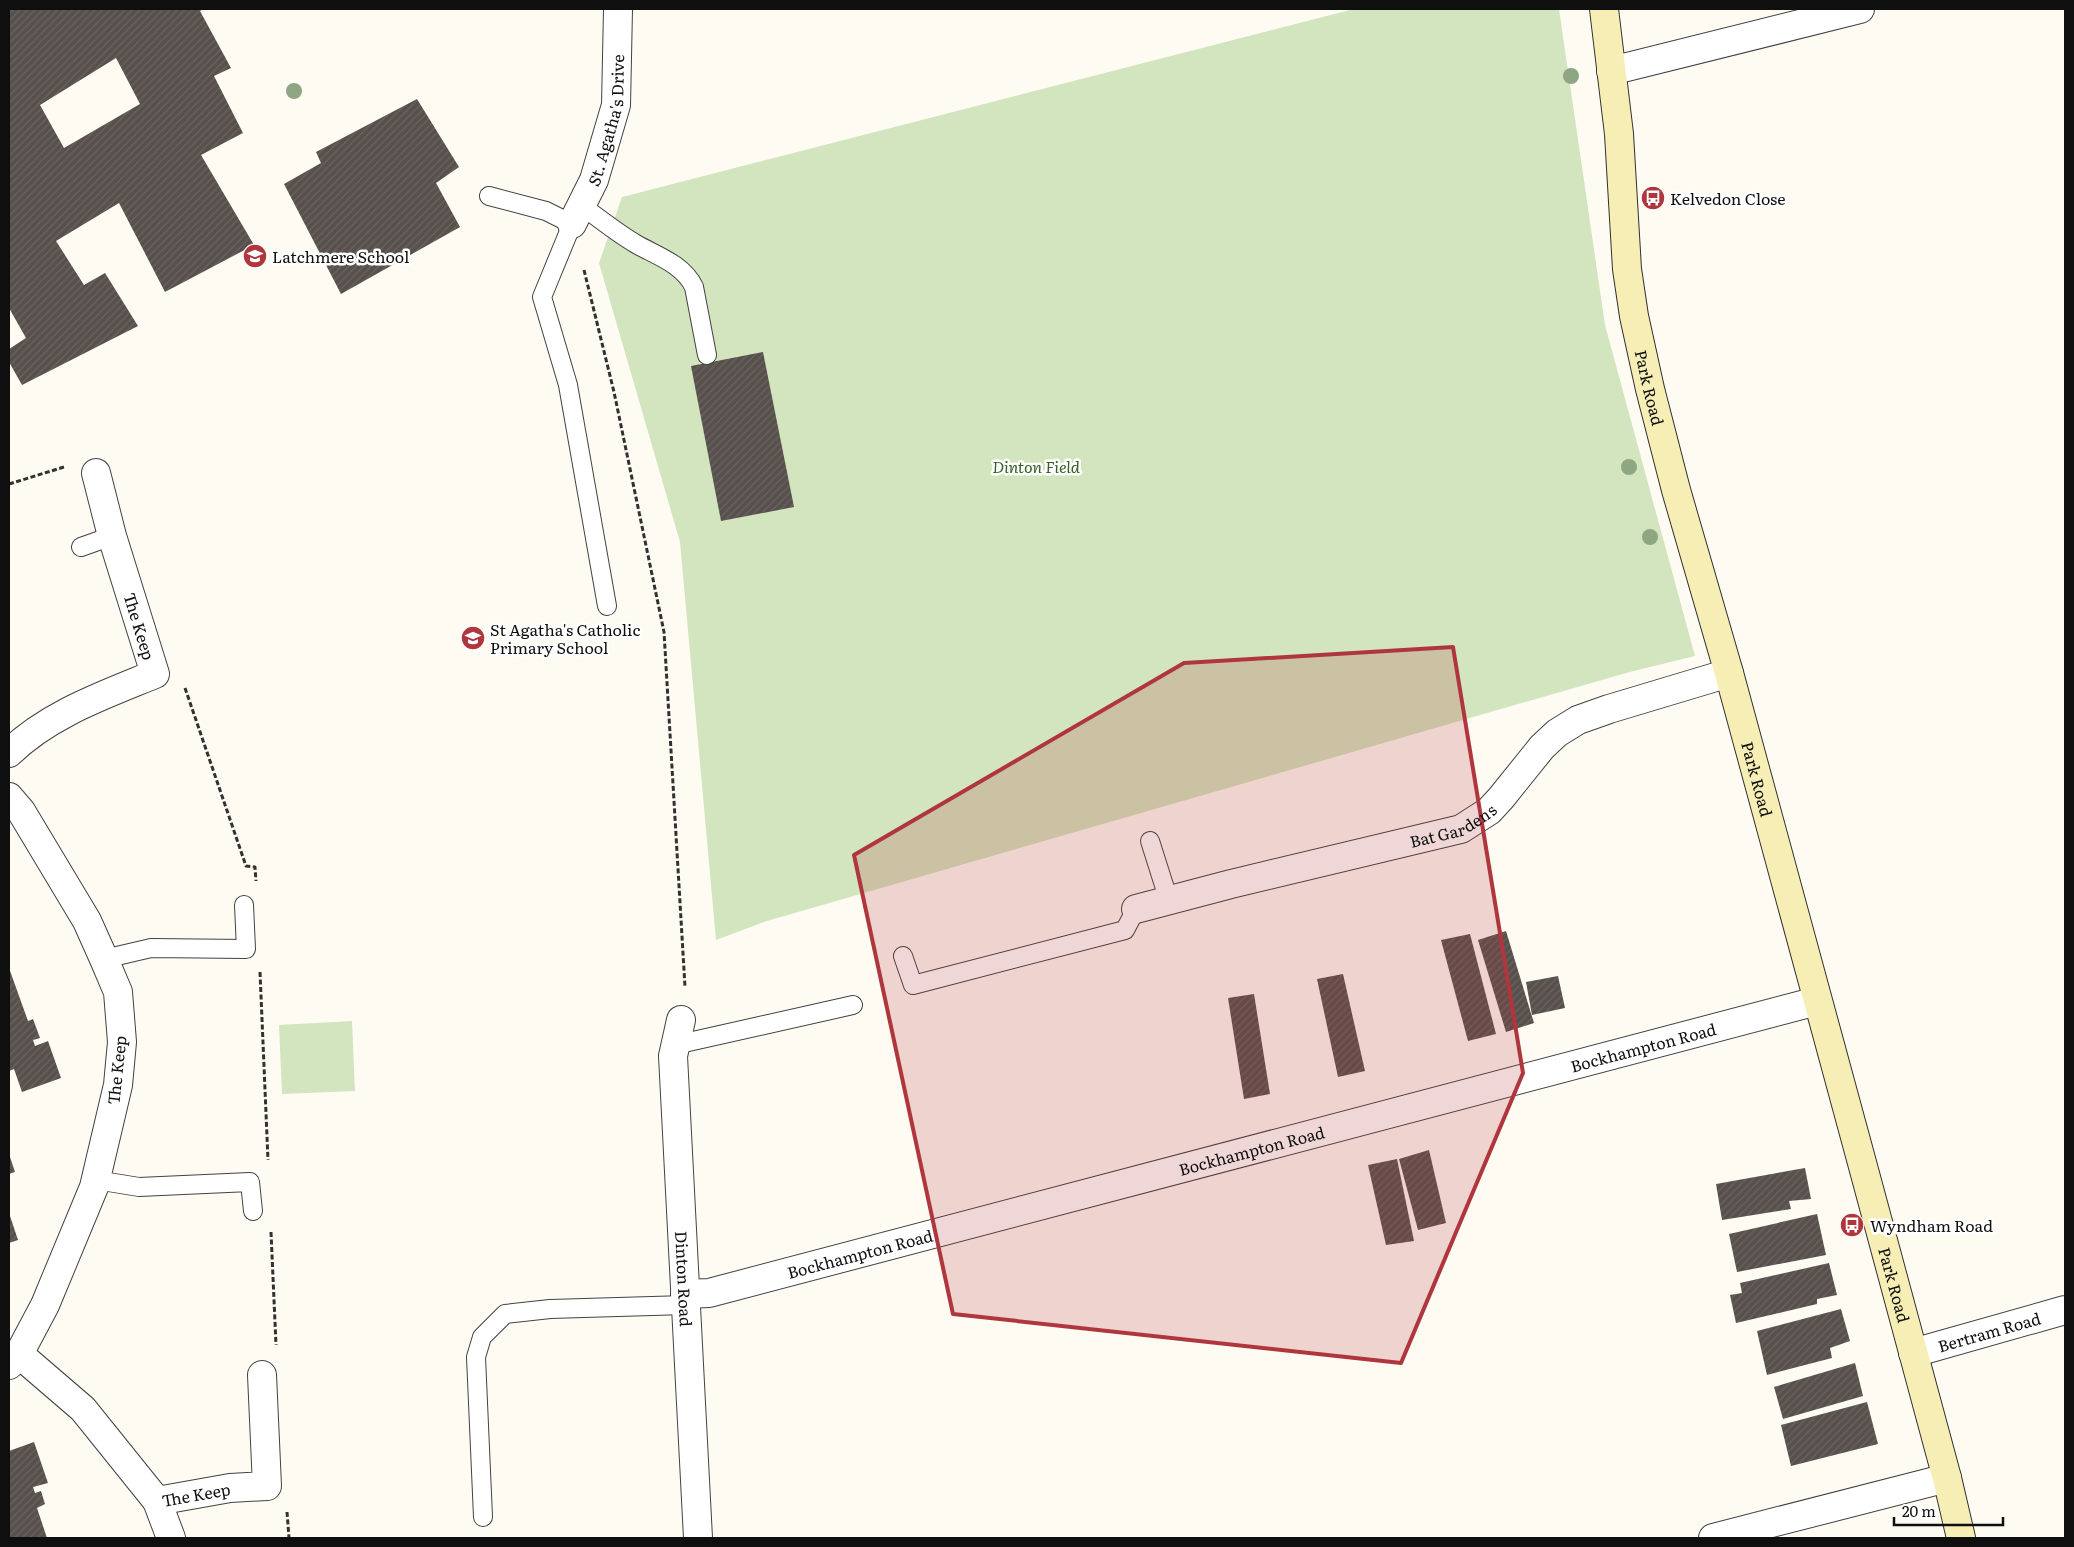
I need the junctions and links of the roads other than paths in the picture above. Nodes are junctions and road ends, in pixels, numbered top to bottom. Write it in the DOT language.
graph roads {
  1 [pos="618,9"];
  2 [pos="1604,9"];
  3 [pos="1860,9"];
  4 [pos="1611,71"];
  5 [pos="490,196"];
  6 [pos="577,215"];
  7 [pos="707,355"];
  8 [pos="96,473"];
  9 [pos="112,536"];
  10 [pos="81,547"];
  11 [pos="607,606"];
  12 [pos="1729,673"];
  13 [pos="9,753"];
  14 [pos="9,797"];
  15 [pos="1150,841"];
  16 [pos="1169,901"];
  17 [pos="244,905"];
  18 [pos="1136,909"];
  19 [pos="904,956"];
  20 [pos="104,959"];
  21 [pos="1817,1001"];
  22 [pos="852,1005"];
  23 [pos="678,1032"];
  24 [pos="96,1180"];
  25 [pos="253,1211"];
  26 [pos="685,1300"];
  27 [pos="2065,1310"];
  28 [pos="1913,1353"];
  29 [pos="14,1360"];
  30 [pos="262,1375"];
  31 [pos="1947,1478"];
  32 [pos="157,1501"];
  33 [pos="483,1517"];
  34 [pos="171,1538"];
  35 [pos="698,1538"];
  36 [pos="1713,1538"];
  37 [pos="1961,1538"];
  1 -- 6 [label="street, St. Agatha's Drive"];
  2 -- 4 [label="street, Park Road"];
  3 -- 4 [label="street"];
  4 -- 12 [label="street, Park Road"];
  5 -- 6 [label="lane"];
  6 -- 7 [label="lane"];
  6 -- 11 [label="lane"];
  8 -- 9 [label="street, The Keep"];
  9 -- 10 [label="lane"];
  9 -- 13 [label="street, The Keep"];
  12 -- 16 [label="street, Bat Gardens"];
  12 -- 21 [label="street, Park Road"];
  14 -- 20 [label="street, The Keep"];
  15 -- 16 [label="lane"];
  16 -- 18 [label="street, Bat Gardens"];
  17 -- 20 [label="lane"];
  18 -- 19 [label="lane"];
  20 -- 24 [label="street, The Keep"];
  21 -- 26 [label="street, Bockhampton Road"];
  21 -- 28 [label="street, Park Road"];
  22 -- 23 [label="lane"];
  23 -- 26 [label="street, Dinton Road"];
  24 -- 25 [label="lane"];
  24 -- 29 [label="street, The Keep"];
  26 -- 33 [label="lane"];
  26 -- 35 [label="street, Dinton Road"];
  27 -- 28 [label="street, Bertram Road"];
  28 -- 31 [label="street, Park Road"];
  29 -- 32 [label="street, The Keep"];
  30 -- 32 [label="street, The Keep"];
  31 -- 36 [label="street"];
  31 -- 37 [label="street, Park Road"];
  32 -- 34 [label="street"];
}
